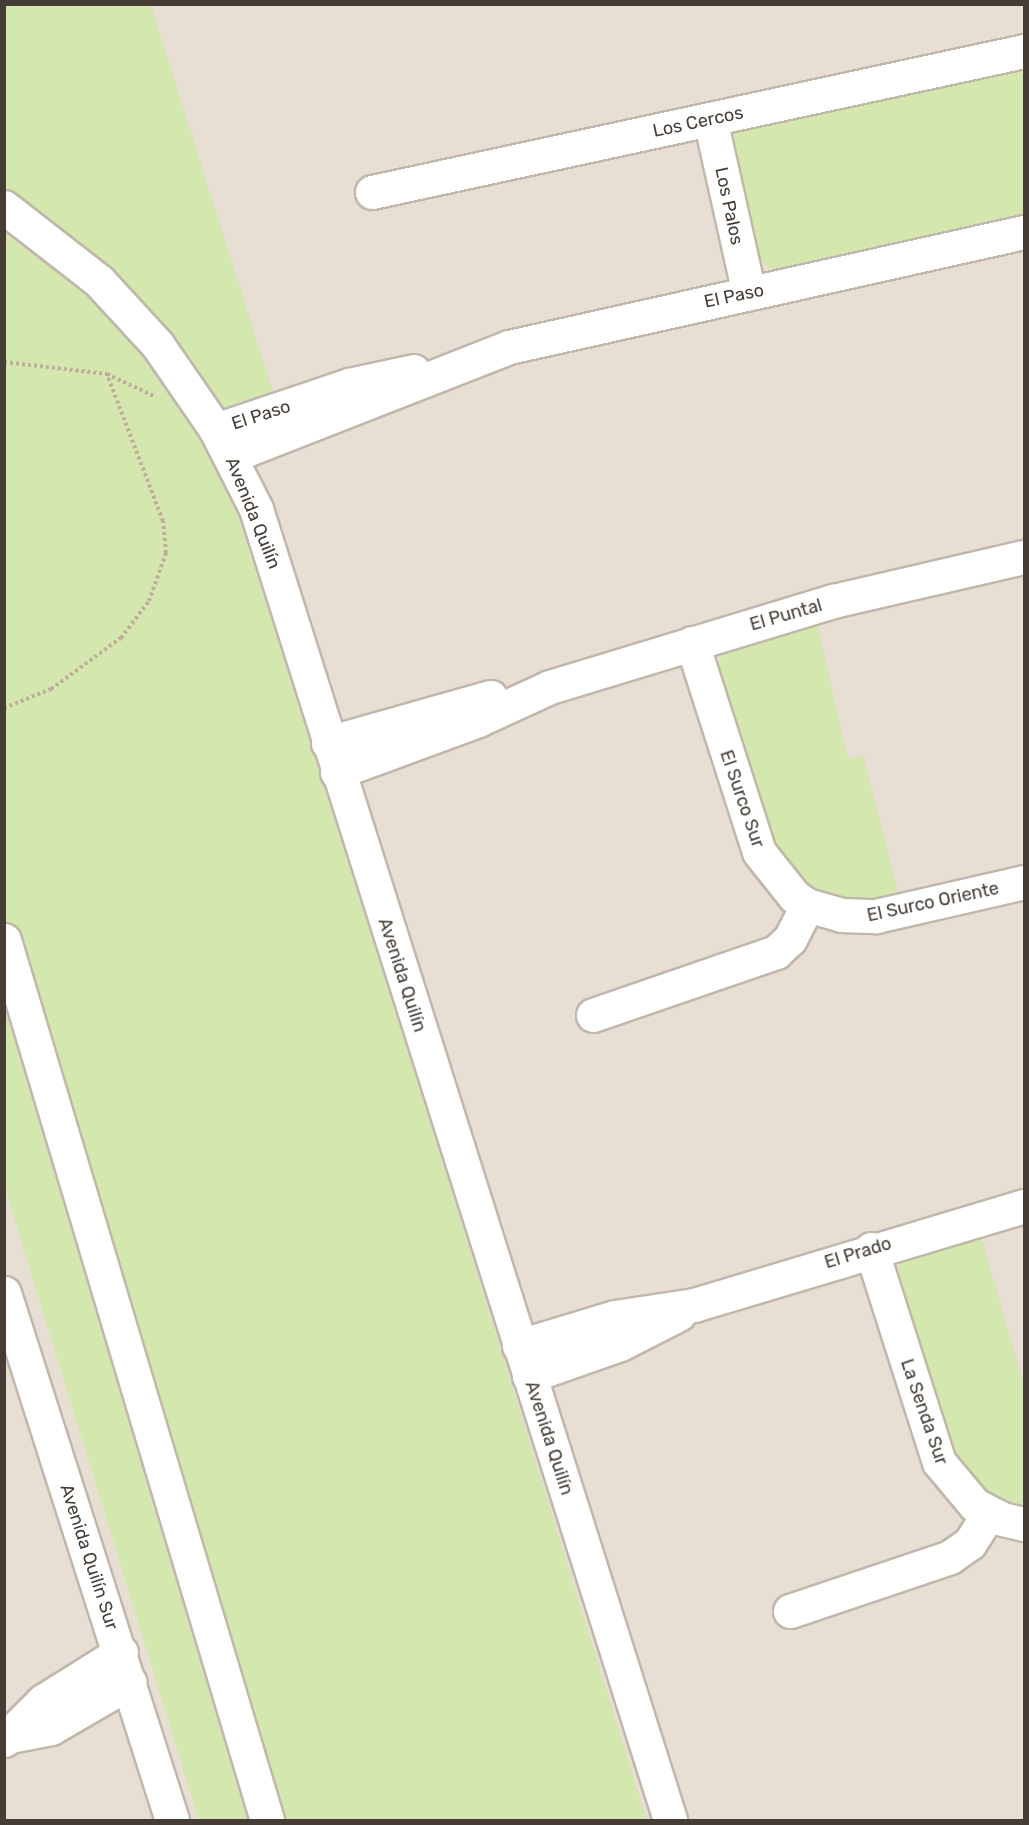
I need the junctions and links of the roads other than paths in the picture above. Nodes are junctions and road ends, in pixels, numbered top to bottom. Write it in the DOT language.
graph roads {
  1 [pos="1024,51"];
  2 [pos="710,119"];
  3 [pos="372,192"];
  4 [pos="4,207"];
  5 [pos="1024,232"];
  6 [pos="749,293"];
  7 [pos="215,429"];
  8 [pos="1024,556"];
  9 [pos="692,643"];
  10 [pos="333,757"];
  11 [pos="1024,882"];
  12 [pos="807,905"];
  13 [pos="4,940"];
  14 [pos="593,1015"];
  15 [pos="1024,1206"];
  16 [pos="871,1249"];
  17 [pos="4,1293"];
  18 [pos="694,1305"];
  19 [pos="519,1346"];
  20 [pos="529,1376"];
  21 [pos="988,1514"];
  22 [pos="1024,1524"];
  23 [pos="790,1611"];
  24 [pos="126,1667"];
  25 [pos="7,1738"];
  26 [pos="172,1821"];
  27 [pos="267,1821"];
  28 [pos="670,1821"];
  1 -- 2 [label="street, Los Cercos"];
  2 -- 3 [label="street, Los Cercos"];
  2 -- 6 [label="street, Los Palos"];
  4 -- 7 [label="street, Avenida Quilín"];
  5 -- 6 [label="street, El Paso"];
  6 -- 7 [label="street, El Paso"];
  7 -- 10 [label="street, Avenida Quilín"];
  8 -- 9 [label="street, El Puntal"];
  9 -- 10 [label="street, El Puntal"];
  9 -- 12 [label="street, El Surco Sur"];
  10 -- 19 [label="street, Avenida Quilín"];
  11 -- 12 [label="street, El Surco Oriente"];
  12 -- 14 [label="street"];
  13 -- 27 [label="street"];
  15 -- 16 [label="street, El Prado"];
  16 -- 18 [label="street, El Prado"];
  16 -- 21 [label="street, La Senda Sur"];
  17 -- 24 [label="street, Avenida Quilín Sur"];
  18 -- 19 [label="street, El Prado"];
  18 -- 20 [label="street, El Prado"];
  19 -- 20 [label="street, Avenida Quilín"];
  20 -- 28 [label="street, Avenida Quilín"];
  21 -- 22 [label="street"];
  21 -- 23 [label="street"];
  24 -- 25 [label="street"];
  24 -- 26 [label="street, Avenida Quilín Sur"];
}
